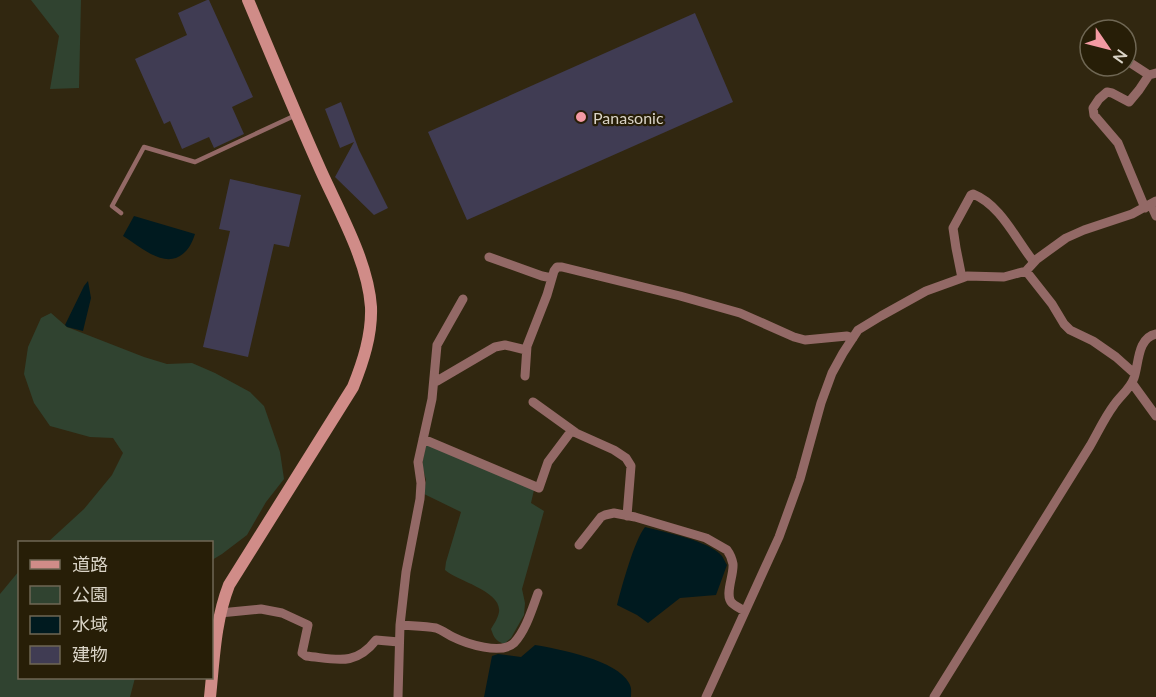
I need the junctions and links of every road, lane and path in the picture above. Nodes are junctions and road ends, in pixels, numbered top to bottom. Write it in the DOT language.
graph roads {
  1 [pos="248,0"];
  2 [pos="1138,66"];
  3 [pos="1154,74"];
  4 [pos="296,115"];
  5 [pos="1151,205"];
  6 [pos="121,213"];
  7 [pos="1156,216"];
  8 [pos="489,257"];
  9 [pos="1034,262"];
  10 [pos="1026,271"];
  11 [pos="552,278"];
  12 [pos="962,278"];
  13 [pos="463,299"];
  14 [pos="1156,334"];
  15 [pos="853,338"];
  16 [pos="526,350"];
  17 [pos="525,376"];
  18 [pos="1134,378"];
  19 [pos="434,380"];
  20 [pos="533,402"];
  21 [pos="1156,416"];
  22 [pos="572,430"];
  23 [pos="423,439"];
  24 [pos="627,516"];
  25 [pos="579,545"];
  26 [pos="538,593"];
  27 [pos="745,611"];
  28 [pos="220,613"];
  29 [pos="400,625"];
  30 [pos="399,642"];
  31 [pos="213,668"];
  32 [pos="212,679"];
  33 [pos="210,697"];
  34 [pos="398,697"];
  35 [pos="706,697"];
  36 [pos="934,697"];
  1 -- 4 [label="street"];
  2 -- 3 [label="street"];
  3 -- 5 [label="street"];
  4 -- 6 [label="lane"];
  4 -- 28 [label="street"];
  5 -- 7 [label="street"];
  5 -- 9 [label="street"];
  8 -- 11 [label="street"];
  9 -- 10 [label="street"];
  9 -- 12 [label="street"];
  10 -- 12 [label="street"];
  10 -- 18 [label="street"];
  11 -- 15 [label="street"];
  11 -- 16 [label="street"];
  12 -- 15 [label="street"];
  13 -- 19 [label="street"];
  14 -- 18 [label="street"];
  15 -- 27 [label="street"];
  16 -- 17 [label="street"];
  16 -- 19 [label="street"];
  18 -- 21 [label="street"];
  18 -- 36 [label="street"];
  19 -- 23 [label="street"];
  20 -- 22 [label="street"];
  22 -- 23 [label="street"];
  22 -- 24 [label="street"];
  23 -- 29 [label="street"];
  24 -- 25 [label="street"];
  24 -- 27 [label="street"];
  26 -- 29 [label="street"];
  27 -- 35 [label="street"];
  28 -- 30 [label="street"];
  28 -- 31 [label="street"];
  29 -- 30 [label="street"];
  30 -- 34 [label="street"];
  32 -- 33 [label="street"];
}
